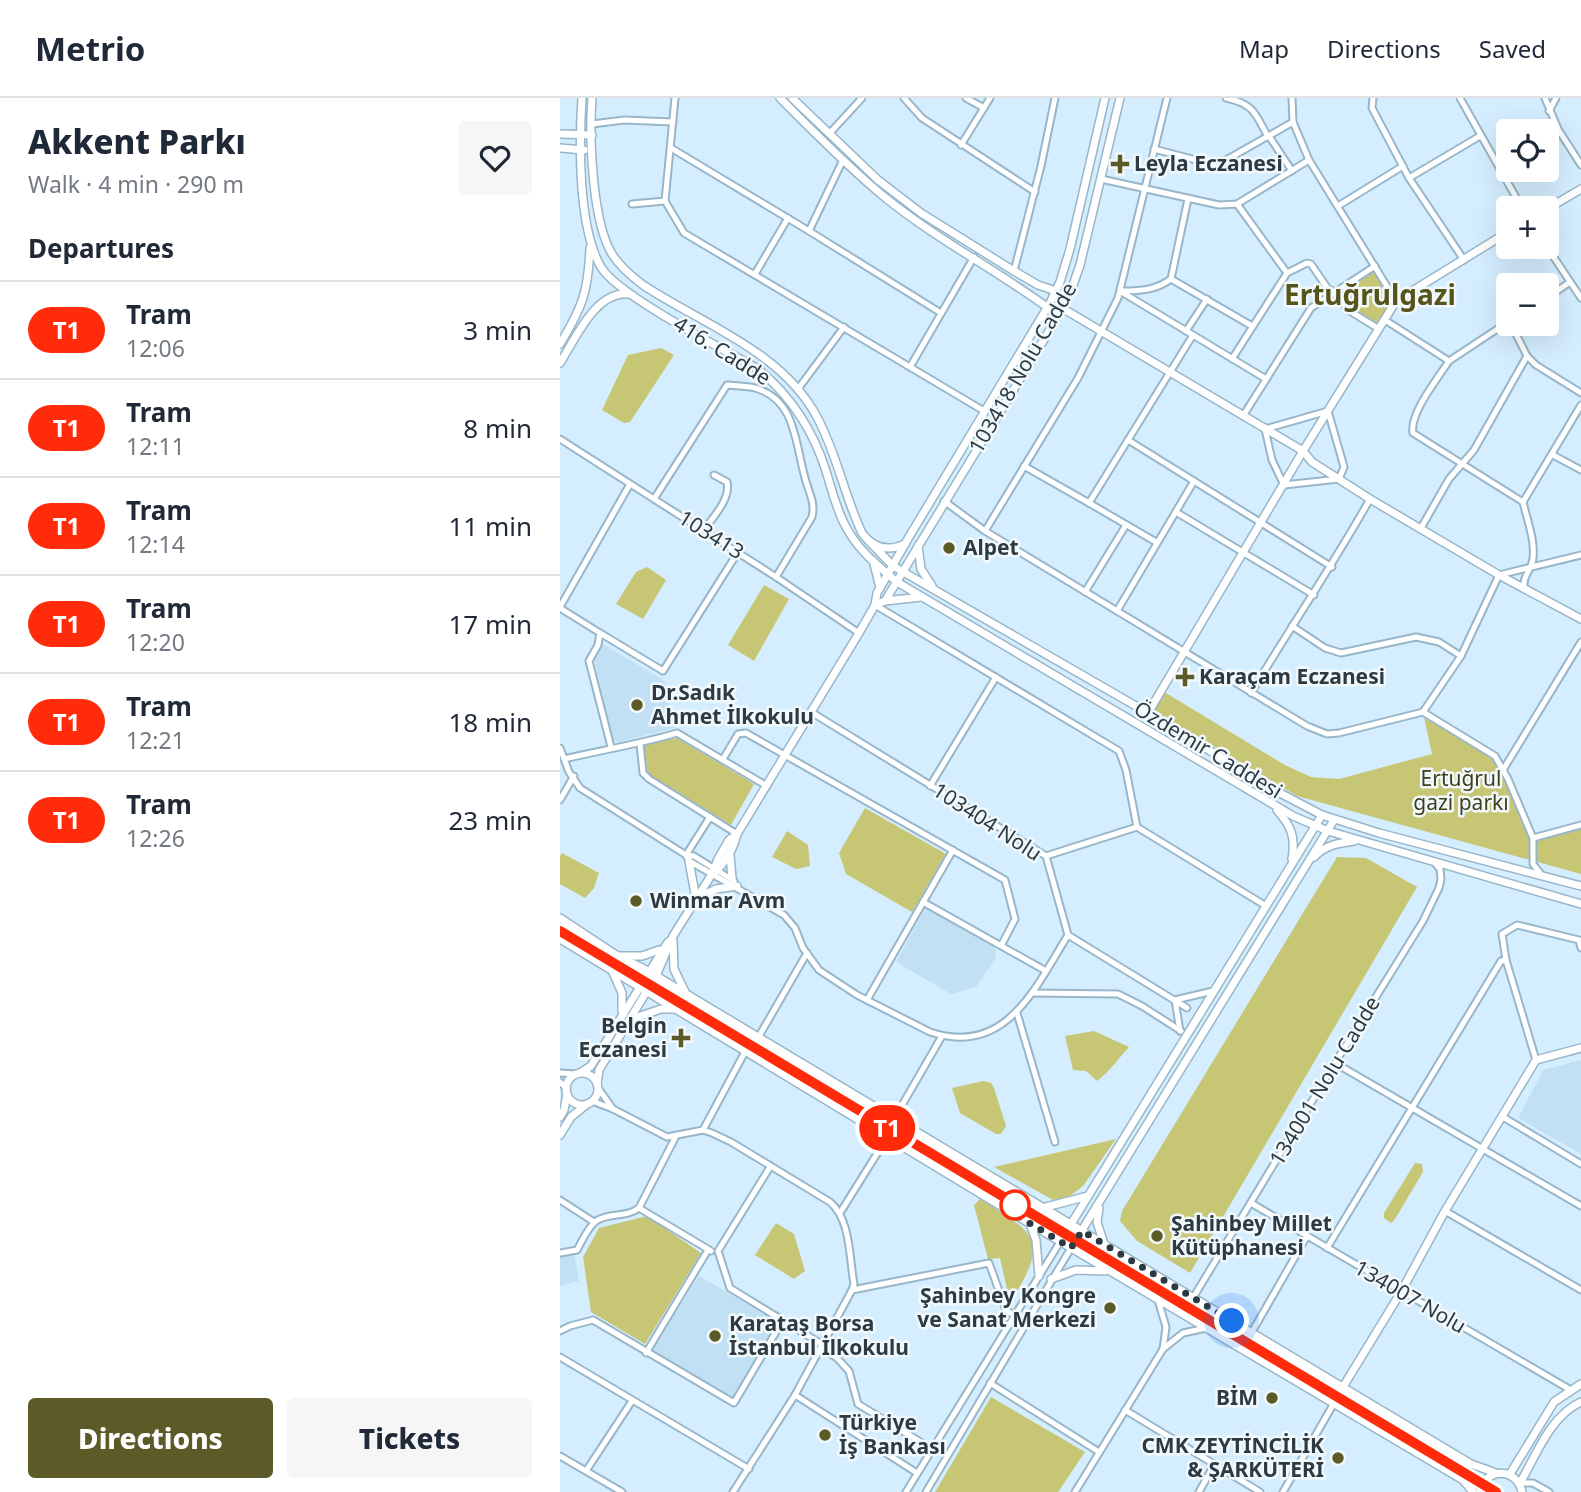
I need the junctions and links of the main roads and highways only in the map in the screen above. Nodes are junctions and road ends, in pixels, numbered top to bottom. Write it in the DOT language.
graph roads {
  1 [pos="582,98"];
  2 [pos="592,98"];
  3 [pos="780,98"];
  4 [pos="792,98"];
  5 [pos="1105,98"];
  6 [pos="1120,98"];
  7 [pos="560,134"];
  8 [pos="580,134"];
  9 [pos="592,135"];
  10 [pos="560,148"];
  11 [pos="593,149"];
  12 [pos="580,150"];
  13 [pos="1581,189"];
  14 [pos="1559,202"];
  15 [pos="1496,240"];
  16 [pos="590,244"];
  17 [pos="1056,290"];
  18 [pos="631,295"];
  19 [pos="1048,307"];
  20 [pos="1062,308"];
  21 [pos="560,344"];
  22 [pos="560,363"];
  23 [pos="1303,451"];
  24 [pos="868,540"];
  25 [pos="905,543"];
  26 [pos="918,545"];
  27 [pos="874,563"];
  28 [pos="892,566"];
  29 [pos="902,572"];
  30 [pos="887,574"];
  31 [pos="897,582"];
  32 [pos="880,588"];
  33 [pos="943,596"];
  34 [pos="921,597"];
  35 [pos="885,601"];
  36 [pos="876,606"];
  37 [pos="1581,619"];
  38 [pos="1148,713"];
  39 [pos="1272,804"];
  40 [pos="1322,815"];
  41 [pos="1334,820"];
  42 [pos="1316,826"];
  43 [pos="1328,831"];
  44 [pos="737,834"];
  45 [pos="1360,840"];
  46 [pos="730,854"];
  47 [pos="687,858"];
  48 [pos="1291,866"];
  49 [pos="1302,870"];
  50 [pos="715,871"];
  51 [pos="732,878"];
  52 [pos="737,886"];
  53 [pos="1581,887"];
  54 [pos="696,898"];
  55 [pos="1581,904"];
  56 [pos="560,918"];
  57 [pos="673,936"];
  58 [pos="560,939"];
  59 [pos="663,947"];
  60 [pos="616,955"];
  61 [pos="612,969"];
  62 [pos="648,971"];
  63 [pos="656,976"];
  64 [pos="639,986"];
  65 [pos="647,992"];
  66 [pos="688,996"];
  67 [pos="678,1010"];
  68 [pos="625,1018"];
  69 [pos="1581,1048"];
  70 [pos="578,1074"];
  71 [pos="598,1086"];
  72 [pos="567,1091"];
  73 [pos="590,1102"];
  74 [pos="560,1117"];
  75 [pos="560,1135"];
  76 [pos="1089,1196"];
  77 [pos="1101,1203"];
  78 [pos="1042,1208"];
  79 [pos="1029,1223"];
  80 [pos="1070,1224"];
  81 [pos="1082,1231"];
  82 [pos="1060,1242"];
  83 [pos="1104,1245"];
  84 [pos="1071,1248"];
  85 [pos="1109,1271"];
  86 [pos="1039,1276"];
  87 [pos="1051,1279"];
  88 [pos="1581,1384"];
  89 [pos="1343,1387"];
  90 [pos="1581,1402"];
  91 [pos="1496,1473"];
  92 [pos="1510,1474"];
  93 [pos="1521,1488"];
  94 [pos="1473,1492"];
  95 [pos="1480,1492"];
  1 -- 8 [label="main road, 416. Cadde"];
  2 -- 9 [label="main road, Özdemir Caddesi"];
  3 -- 19 [label="main road"];
  4 -- 17 [label="main road"];
  5 -- 17 [label="main road"];
  6 -- 20 [label="main road, 103418 Nolu Cadde"];
  7 -- 8 [label="main road"];
  8 -- 9 [label="main road"];
  8 -- 12 [label="main road, 416. Cadde"];
  9 -- 11 [label="main road, Özdemir Caddesi"];
  10 -- 12 [label="main road"];
  11 -- 12 [label="main road"];
  11 -- 24 [label="main road, Özdemir Caddesi"];
  12 -- 16 [label="main road, 416. Cadde"];
  13 -- 14 [label="main road"];
  15 -- 23 [label="main road"];
  16 -- 18 [label="main road, 416. Cadde"];
  16 -- 21 [label="main road, 416. Cadde"];
  17 -- 19 [label="main road"];
  18 -- 22 [label="main road"];
  18 -- 27 [label="main road, 416. Cadde"];
  19 -- 25 [label="main road"];
  20 -- 23 [label="main road"];
  20 -- 26 [label="main road, 103418 Nolu Cadde"];
  23 -- 37 [label="main road"];
  23 -- 38 [label="main road"];
  24 -- 25 [label="main road"];
  24 -- 28 [label="main road, Özdemir Caddesi"];
  25 -- 28 [label="main road"];
  26 -- 29 [label="main road, 103418 Nolu Cadde"];
  26 -- 33 [label="main road"];
  27 -- 30 [label="main road, 416. Cadde"];
  27 -- 32 [label="main road"];
  28 -- 29 [label="main road, Özdemir Caddesi"];
  28 -- 30 [label="main road"];
  29 -- 31 [label="main road, 103418 Nolu Cadde"];
  29 -- 33 [label="main road, Özdemir Caddesi"];
  30 -- 31 [label="main road, 416. Cadde"];
  30 -- 32 [label="main road"];
  31 -- 34 [label="main road, Özdemir Caddesi"];
  31 -- 35 [label="main road, 103418 Nolu Cadde"];
  32 -- 36 [label="main road"];
  33 -- 38 [label="main road, Özdemir Caddesi"];
  34 -- 35 [label="main road"];
  34 -- 39 [label="main road, Özdemir Caddesi"];
  35 -- 36 [label="main road"];
  36 -- 44 [label="main road"];
  38 -- 40 [label="main road, Özdemir Caddesi"];
  39 -- 42 [label="main road, Özdemir Caddesi"];
  39 -- 48 [label="main road"];
  40 -- 41 [label="main road, Özdemir Caddesi"];
  40 -- 42 [label="main road"];
  41 -- 43 [label="main road"];
  41 -- 53 [label="main road, Özdemir Caddesi"];
  42 -- 43 [label="main road, Özdemir Caddesi"];
  42 -- 48 [label="main road"];
  43 -- 45 [label="main road, Özdemir Caddesi"];
  43 -- 49 [label="main road"];
  44 -- 46 [label="main road"];
  44 -- 50 [label="main road"];
  45 -- 49 [label="main road"];
  45 -- 55 [label="main road, Özdemir Caddesi"];
  46 -- 50 [label="main road"];
  46 -- 51 [label="main road"];
  47 -- 54 [label="main road"];
  48 -- 76 [label="main road"];
  49 -- 77 [label="main road"];
  50 -- 54 [label="main road"];
  52 -- 54 [label="main road"];
  54 -- 57 [label="main road"];
  56 -- 60 [label="main road"];
  57 -- 59 [label="main road"];
  57 -- 63 [label="main road"];
  57 -- 66 [label="main road"];
  58 -- 61 [label="main road"];
  59 -- 60 [label="main road"];
  59 -- 62 [label="main road"];
  60 -- 62 [label="main road"];
  61 -- 64 [label="main road"];
  61 -- 68 [label="main road"];
  62 -- 63 [label="main road"];
  62 -- 64 [label="main road"];
  63 -- 65 [label="main road"];
  63 -- 66 [label="main road"];
  64 -- 65 [label="main road"];
  64 -- 68 [label="main road"];
  65 -- 67 [label="main road"];
  65 -- 68 [label="main road"];
  66 -- 78 [label="main road"];
  67 -- 68 [label="main road"];
  67 -- 79 [label="main road"];
  68 -- 70 [label="main road"];
  68 -- 71 [label="main road"];
  69 -- 89 [label="main road"];
  70 -- 71 [label="main road"];
  70 -- 72 [label="main road"];
  71 -- 73 [label="main road"];
  72 -- 73 [label="main road"];
  72 -- 74 [label="main road"];
  73 -- 75 [label="main road"];
  76 -- 78 [label="main road"];
  76 -- 80 [label="main road"];
  77 -- 81 [label="main road"];
  77 -- 83 [label="main road"];
  78 -- 80 [label="main road"];
  79 -- 82 [label="main road"];
  79 -- 86 [label="main road"];
  80 -- 81 [label="main road"];
  80 -- 82 [label="main road"];
  81 -- 83 [label="main road"];
  81 -- 84 [label="main road"];
  82 -- 84 [label="main road"];
  83 -- 89 [label="main road"];
  84 -- 85 [label="main road"];
  85 -- 87 [label="main road"];
  85 -- 94 [label="main road"];
  88 -- 92 [label="main road"];
  89 -- 91 [label="main road"];
  90 -- 93 [label="main road"];
  91 -- 92 [label="main road"];
  91 -- 95 [label="main road"];
  92 -- 93 [label="main road"];
}
